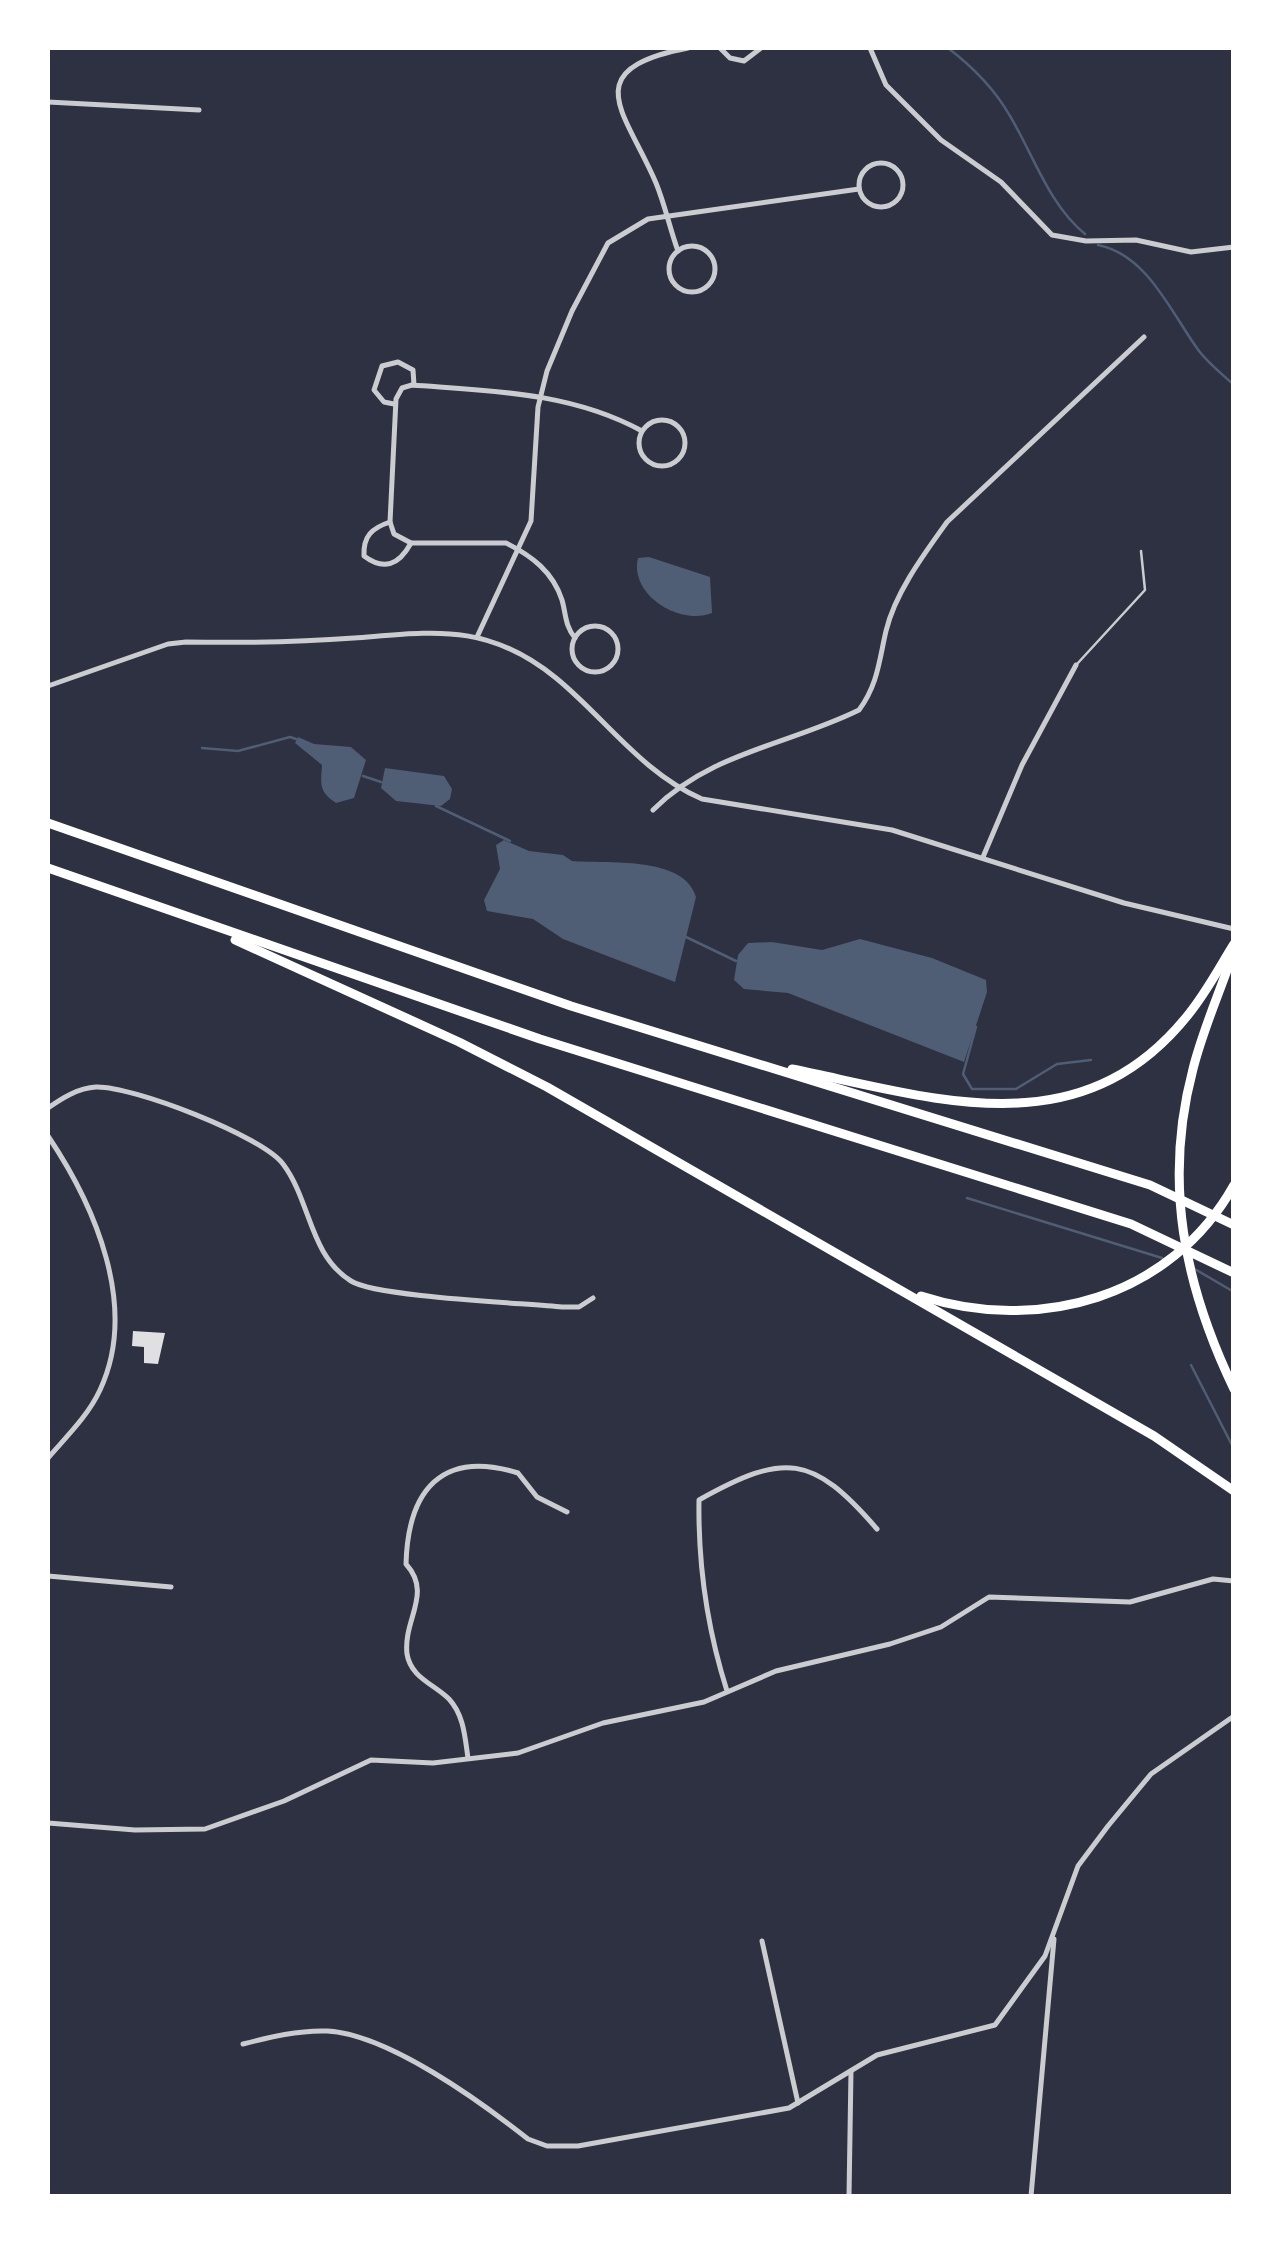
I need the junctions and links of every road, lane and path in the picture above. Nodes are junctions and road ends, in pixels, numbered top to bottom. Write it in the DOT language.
graph roads {
  1 [pos="688,48"];
  2 [pos="720,48"];
  3 [pos="762,48"];
  4 [pos="870,48"];
  5 [pos="48,102"];
  6 [pos="199,110"];
  7 [pos="860,189"];
  8 [pos="665,216"];
  9 [pos="1234,247"];
  10 [pos="678,251"];
  11 [pos="1144,337"];
  12 [pos="414,385"];
  13 [pos="541,398"];
  14 [pos="395,404"];
  15 [pos="642,431"];
  16 [pos="390,522"];
  17 [pos="410,544"];
  18 [pos="519,550"];
  19 [pos="1141,552"];
  20 [pos="476,637"];
  21 [pos="575,638"];
  22 [pos="1076,665"];
  23 [pos="48,686"];
  24 [pos="676,788"];
  25 [pos="653,810"];
  26 [pos="48,823"];
  27 [pos="983,857"];
  28 [pos="48,868"];
  29 [pos="187,918"];
  30 [pos="1234,929"];
  31 [pos="1234,947"];
  32 [pos="741,1058"];
  33 [pos="48,1108"];
  34 [pos="48,1136"];
  35 [pos="1234,1185"];
  36 [pos="1234,1225"];
  37 [pos="1234,1273"];
  38 [pos="904,1291"];
  39 [pos="593,1298"];
  40 [pos="1234,1389"];
  41 [pos="48,1458"];
  42 [pos="1234,1491"];
  43 [pos="567,1512"];
  44 [pos="877,1529"];
  45 [pos="48,1576"];
  46 [pos="1234,1581"];
  47 [pos="171,1587"];
  48 [pos="727,1691"];
  49 [pos="1234,1716"];
  50 [pos="468,1758"];
  51 [pos="48,1823"];
  52 [pos="1054,1931"];
  53 [pos="762,1942"];
  54 [pos="244,2044"];
  55 [pos="851,2072"];
  56 [pos="798,2102"];
  57 [pos="848,2196"];
  58 [pos="1031,2196"];
  1 -- 8 [label="street"];
  2 -- 3 [label="street"];
  4 -- 9 [label="street"];
  5 -- 6 [label="street"];
  7 -- 7 [label="street"];
  7 -- 8 [label="street"];
  8 -- 10 [label="street"];
  8 -- 13 [label="street"];
  10 -- 10 [label="street"];
  11 -- 24 [label="street"];
  12 -- 13 [label="street"];
  12 -- 14 [label="street"];
  12 -- 14 [label="street"];
  13 -- 15 [label="street"];
  13 -- 18 [label="street"];
  14 -- 16 [label="street"];
  15 -- 15 [label="street"];
  16 -- 17 [label="street"];
  16 -- 17 [label="street"];
  17 -- 18 [label="street"];
  18 -- 20 [label="street"];
  18 -- 21 [label="street"];
  19 -- 22 [label="lane"];
  20 -- 23 [label="street"];
  20 -- 24 [label="street"];
  21 -- 21 [label="street"];
  22 -- 27 [label="street"];
  24 -- 25 [label="street"];
  24 -- 27 [label="street"];
  26 -- 32 [label="highway"];
  27 -- 30 [label="street"];
  28 -- 29 [label="highway"];
  29 -- 37 [label="highway"];
  29 -- 38 [label="highway"];
  31 -- 32 [label="highway"];
  31 -- 40 [label="highway"];
  32 -- 36 [label="highway"];
  33 -- 39 [label="street"];
  34 -- 41 [label="street"];
  35 -- 38 [label="highway"];
  38 -- 42 [label="highway"];
  43 -- 50 [label="street"];
  44 -- 48 [label="street"];
  45 -- 47 [label="street"];
  46 -- 48 [label="street"];
  48 -- 50 [label="street"];
  49 -- 52 [label="street"];
  50 -- 51 [label="street"];
  52 -- 55 [label="street"];
  52 -- 58 [label="street"];
  53 -- 56 [label="street"];
  54 -- 56 [label="street"];
  55 -- 56 [label="street"];
  55 -- 57 [label="street"];
}
